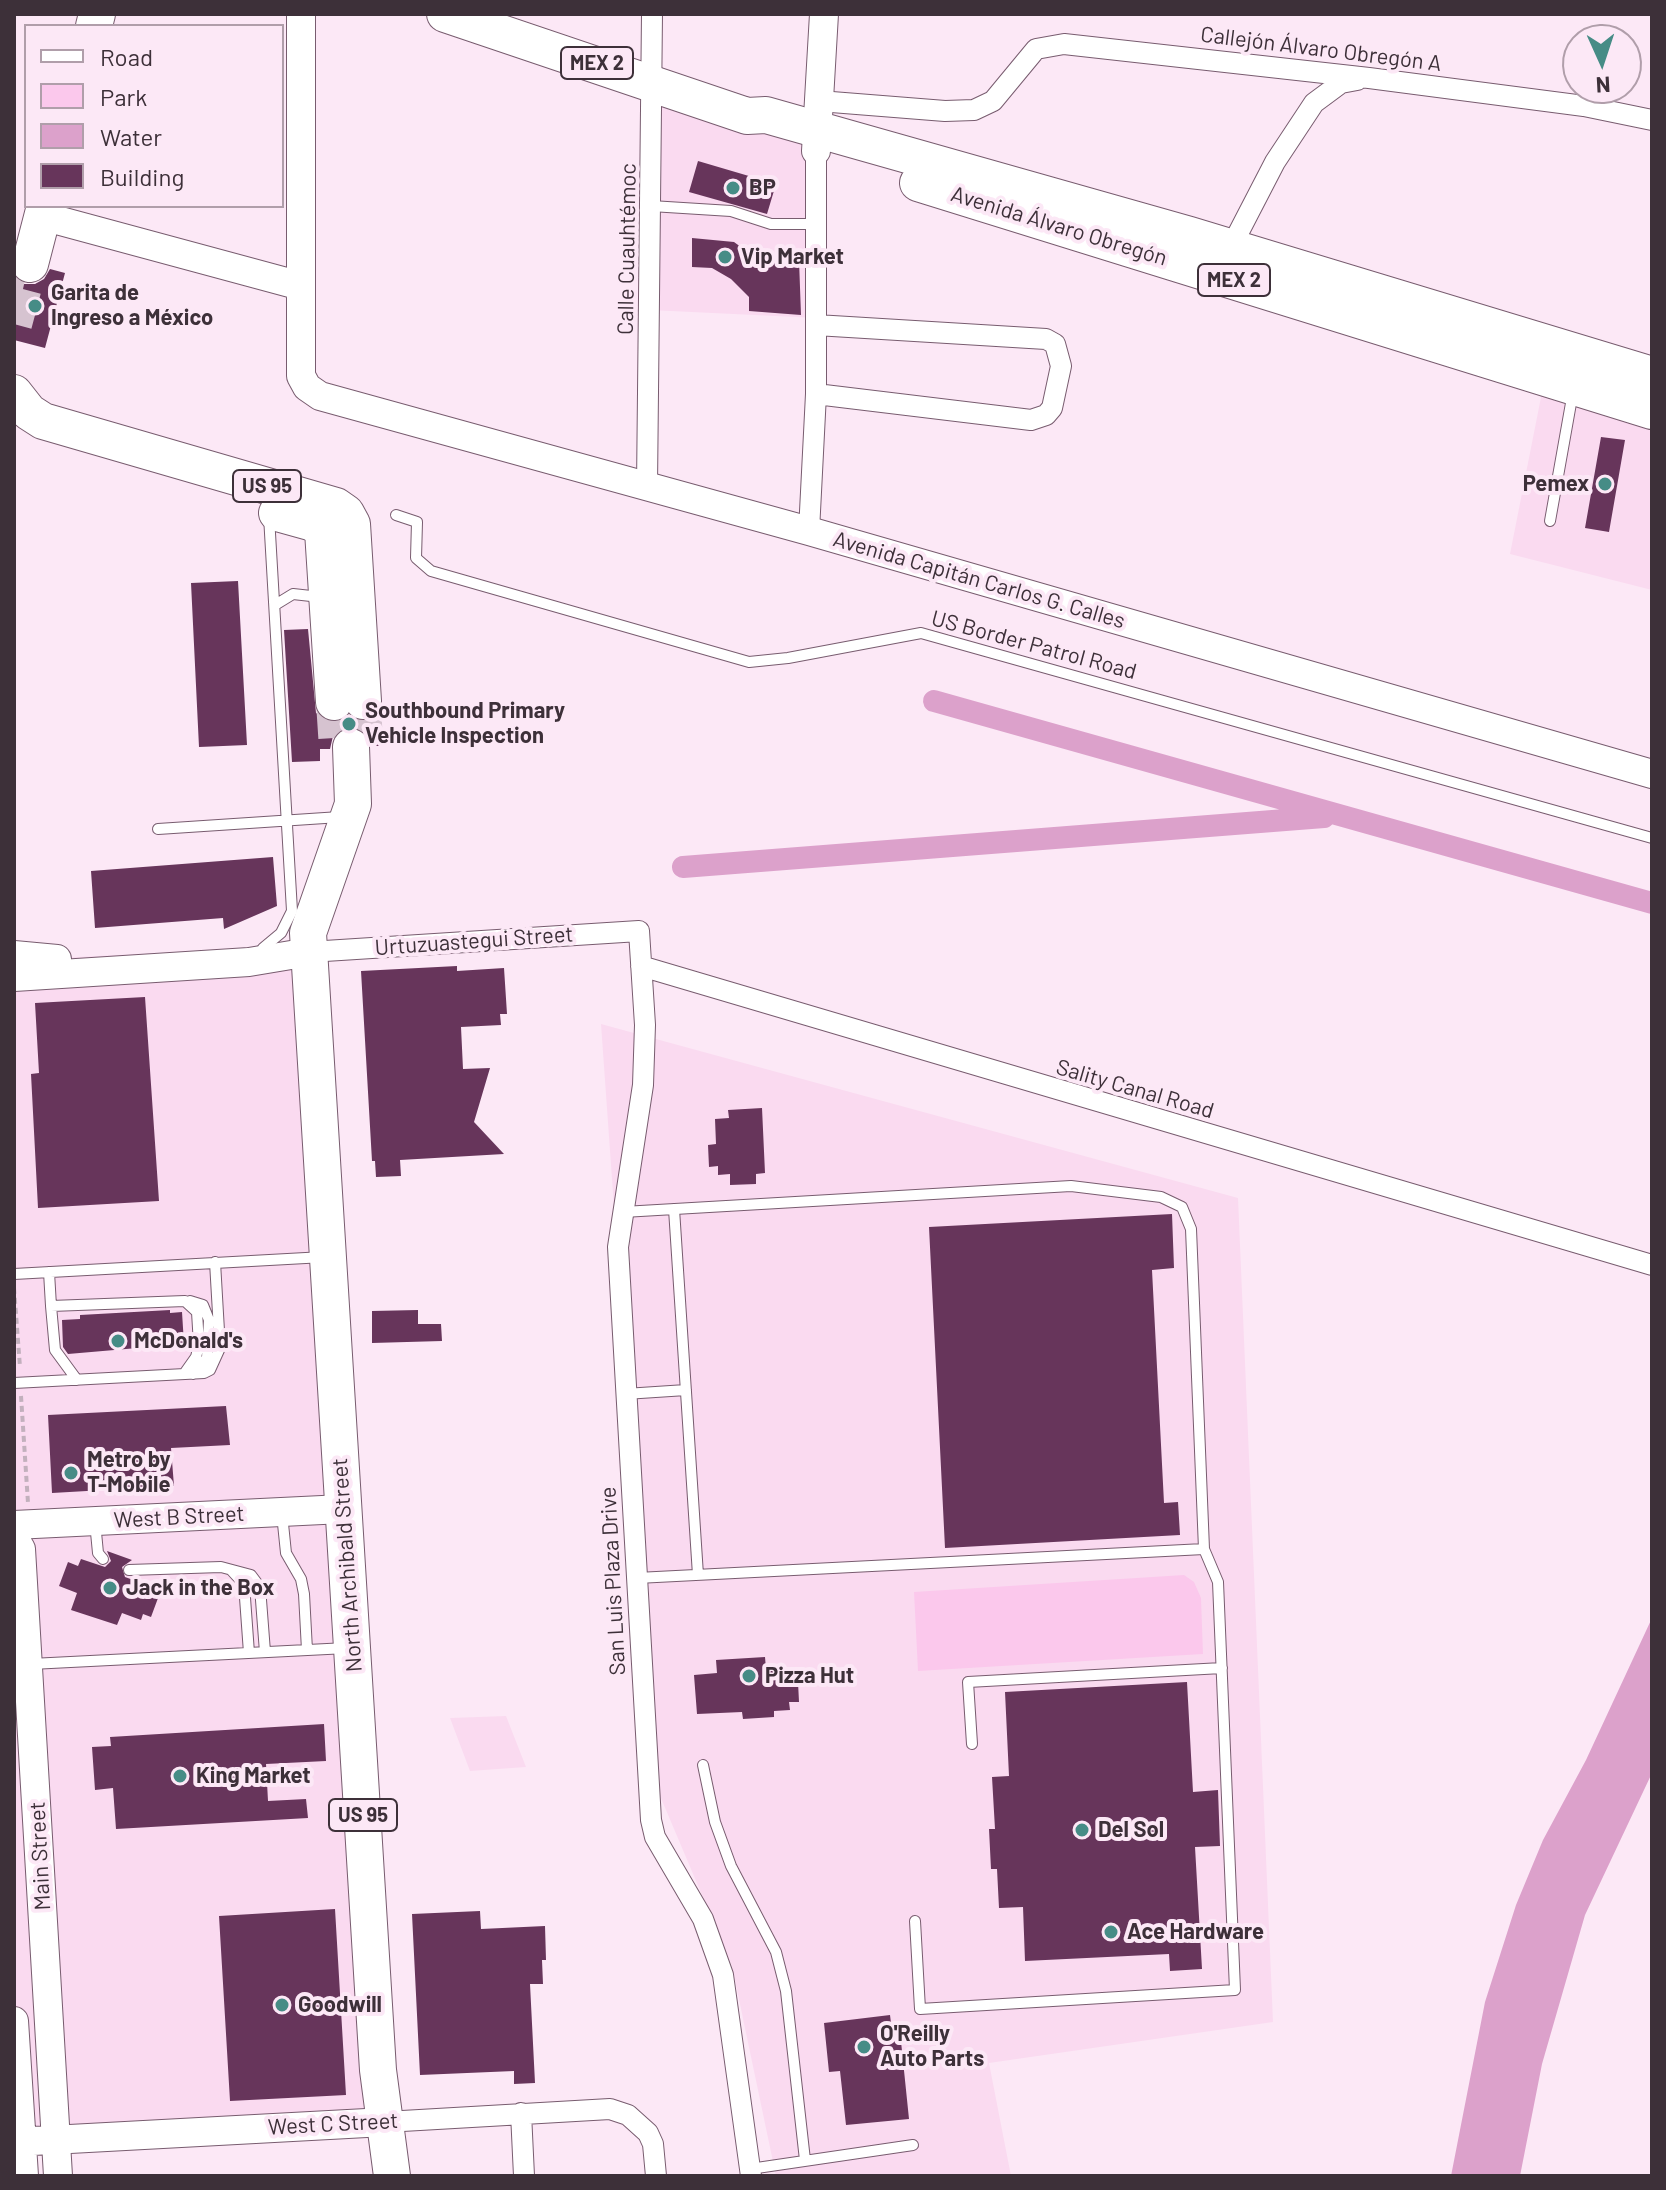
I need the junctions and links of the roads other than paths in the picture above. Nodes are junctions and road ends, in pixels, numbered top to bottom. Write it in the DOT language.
graph roads {
  1 [pos="301,14"];
  2 [pos="445,14"];
  3 [pos="652,14"];
  4 [pos="824,14"];
  5 [pos="488,21"];
  6 [pos="1369,78"];
  7 [pos="654,82"];
  8 [pos="1652,120"];
  9 [pos="817,127"];
  10 [pos="651,206"];
  11 [pos="43,211"];
  12 [pos="816,224"];
  13 [pos="1231,247"];
  14 [pos="30,264"];
  15 [pos="301,286"];
  16 [pos="816,325"];
  17 [pos="1652,375"];
  18 [pos="1574,386"];
  19 [pos="816,394"];
  20 [pos="14,396"];
  21 [pos="1652,411"];
  22 [pos="14,424"];
  23 [pos="647,486"];
  24 [pos="268,498"];
  25 [pos="396,515"];
  26 [pos="1550,521"];
  27 [pos="809,531"];
  28 [pos="275,605"];
  29 [pos="344,625"];
  30 [pos="348,701"];
  31 [pos="351,747"];
  32 [pos="1652,774"];
  33 [pos="347,817"];
  34 [pos="287,820"];
  35 [pos="158,829"];
  36 [pos="1652,838"];
  37 [pos="310,940"];
  38 [pos="263,948"];
  39 [pos="14,955"];
  40 [pos="641,966"];
  41 [pos="14,977"];
  42 [pos="674,1209"];
  43 [pos="623,1212"];
  44 [pos="328,1256"];
  45 [pos="215,1262"];
  46 [pos="1652,1265"];
  47 [pos="49,1272"];
  48 [pos="14,1274"];
  49 [pos="51,1306"];
  50 [pos="188,1374"];
  51 [pos="77,1380"];
  52 [pos="14,1383"];
  53 [pos="686,1390"];
  54 [pos="625,1394"];
  55 [pos="343,1509"];
  56 [pos="281,1512"];
  57 [pos="95,1522"];
  58 [pos="14,1525"];
  59 [pos="14,1537"];
  60 [pos="1204,1549"];
  61 [pos="103,1559"];
  62 [pos="229,1568"];
  63 [pos="129,1570"];
  64 [pos="698,1575"];
  65 [pos="637,1578"];
  66 [pos="352,1647"];
  67 [pos="307,1650"];
  68 [pos="265,1652"];
  69 [pos="249,1653"];
  70 [pos="29,1664"];
  71 [pos="1222,1668"];
  72 [pos="972,1744"];
  73 [pos="703,1765"];
  74 [pos="915,1921"];
  75 [pos="14,2021"];
  76 [pos="521,2113"];
  77 [pos="385,2122"];
  78 [pos="32,2141"];
  79 [pos="913,2145"];
  80 [pos="805,2160"];
  81 [pos="750,2173"];
  82 [pos="24,2176"];
  83 [pos="58,2176"];
  84 [pos="392,2176"];
  85 [pos="524,2176"];
  86 [pos="656,2176"];
  1 -- 15 [label="street"];
  2 -- 5 [label="highway, Avenida Álvaro Obregón / MEX 2"];
  3 -- 7 [label="street, Calle Cuauhtémoc"];
  4 -- 9 [label="street"];
  5 -- 7 [label="highway, Avenida Álvaro Obregón / MEX 2"];
  6 -- 8 [label="street, Callejón Álvaro Obregón A"];
  6 -- 9 [label="street, Callejón Álvaro Obregón A"];
  6 -- 13 [label="street"];
  7 -- 9 [label="highway, Avenida Álvaro Obregón / MEX 2"];
  7 -- 10 [label="street, Calle Cuauhtémoc"];
  9 -- 12 [label="street"];
  9 -- 13 [label="highway, Avenida Álvaro Obregón / MEX 2"];
  9 -- 18 [label="highway, Avenida Álvaro Obregón / MEX 2"];
  10 -- 12 [label="lane"];
  10 -- 23 [label="street, Calle Cuauhtémoc"];
  11 -- 14 [label="highway"];
  11 -- 15 [label="street"];
  12 -- 16 [label="street"];
  13 -- 17 [label="highway, Avenida Álvaro Obregón / MEX 2"];
  15 -- 23 [label="street, Avenida Capitán Carlos G. Calles"];
  16 -- 19 [label="street"];
  16 -- 19 [label="street"];
  18 -- 21 [label="highway, Avenida Álvaro Obregón / MEX 2"];
  18 -- 26 [label="lane"];
  19 -- 27 [label="street"];
  20 -- 24 [label="highway, US 95"];
  22 -- 24 [label="highway, US 95"];
  23 -- 27 [label="street, Avenida Capitán Carlos G. Calles"];
  24 -- 28 [label="lane"];
  24 -- 29 [label="highway, US 95"];
  25 -- 36 [label="lane, US Border Patrol Road"];
  27 -- 32 [label="street, Avenida Capitán Carlos G. Calles"];
  28 -- 29 [label="lane"];
  28 -- 34 [label="lane"];
  29 -- 30 [label="highway, US 95"];
  31 -- 33 [label="highway, US 95"];
  33 -- 34 [label="lane"];
  33 -- 37 [label="highway, US 95"];
  34 -- 35 [label="lane"];
  34 -- 38 [label="lane"];
  37 -- 38 [label="street, Urtuzuastegui Street"];
  37 -- 40 [label="street, Urtuzuastegui Street"];
  37 -- 41 [label="street, Urtuzuastegui Street"];
  37 -- 44 [label="highway, North Archibald Street / US 95"];
  38 -- 39 [label="street, Urtuzuastegui Street"];
  40 -- 43 [label="street, San Luis Plaza Drive"];
  40 -- 46 [label="street, Sality Canal Road"];
  42 -- 43 [label="lane"];
  42 -- 53 [label="lane"];
  42 -- 60 [label="lane"];
  43 -- 54 [label="street, San Luis Plaza Drive"];
  44 -- 45 [label="lane"];
  44 -- 55 [label="highway, North Archibald Street / US 95"];
  45 -- 47 [label="lane"];
  45 -- 50 [label="lane"];
  47 -- 48 [label="lane"];
  47 -- 49 [label="lane"];
  49 -- 50 [label="lane"];
  49 -- 51 [label="lane"];
  50 -- 51 [label="lane"];
  51 -- 52 [label="lane"];
  53 -- 54 [label="lane"];
  53 -- 64 [label="lane"];
  54 -- 65 [label="street, San Luis Plaza Drive"];
  55 -- 56 [label="street, West B Street"];
  55 -- 66 [label="highway, North Archibald Street / US 95"];
  56 -- 57 [label="street, West B Street"];
  56 -- 67 [label="lane"];
  57 -- 58 [label="street, West B Street"];
  57 -- 61 [label="lane"];
  59 -- 70 [label="street, Main Street"];
  60 -- 64 [label="lane"];
  60 -- 71 [label="lane"];
  62 -- 63 [label="lane"];
  62 -- 68 [label="lane"];
  62 -- 69 [label="lane"];
  64 -- 65 [label="lane"];
  65 -- 81 [label="street, San Luis Plaza Drive"];
  66 -- 67 [label="lane"];
  66 -- 77 [label="highway, North Archibald Street / US 95"];
  67 -- 68 [label="lane"];
  68 -- 69 [label="lane"];
  69 -- 70 [label="lane"];
  70 -- 78 [label="street, Main Street"];
  71 -- 72 [label="lane"];
  71 -- 74 [label="lane"];
  73 -- 80 [label="lane"];
  75 -- 78 [label="street, Main Street"];
  76 -- 77 [label="street, West C Street"];
  76 -- 85 [label="street"];
  76 -- 86 [label="street, West C Street"];
  77 -- 78 [label="street, West C Street"];
  77 -- 84 [label="highway, North Archibald Street / US 95"];
  78 -- 82 [label="street, Main Street"];
  78 -- 83 [label="street, Main Street"];
  79 -- 80 [label="lane"];
  80 -- 81 [label="lane"];
}
